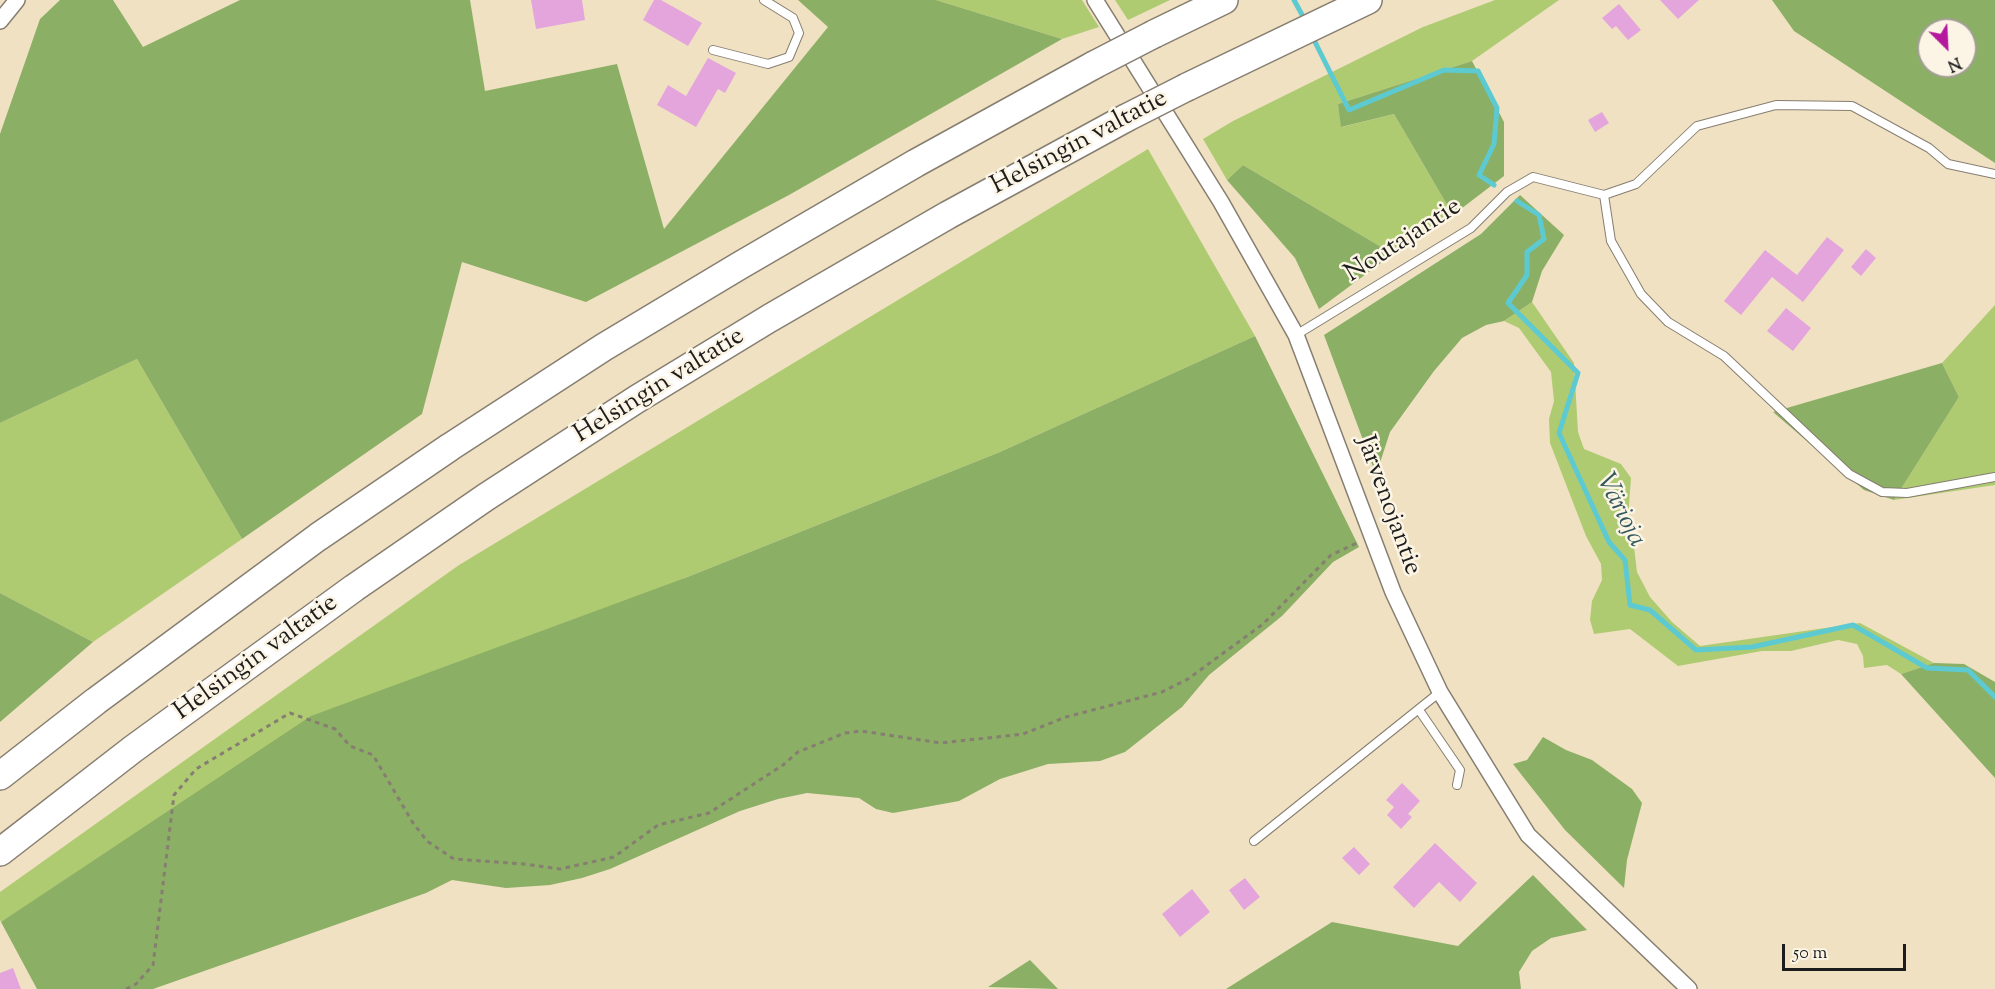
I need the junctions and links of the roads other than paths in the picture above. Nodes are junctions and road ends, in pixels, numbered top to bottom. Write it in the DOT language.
graph roads {
  1 [pos="17,0"];
  2 [pos="764,0"];
  3 [pos="1095,0"];
  4 [pos="1224,0"];
  5 [pos="1368,0"];
  6 [pos="0,21"];
  7 [pos="713,50"];
  8 [pos="1995,174"];
  9 [pos="1604,195"];
  10 [pos="1296,335"];
  11 [pos="1995,477"];
  12 [pos="1440,692"];
  13 [pos="1419,710"];
  14 [pos="0,776"];
  15 [pos="1457,785"];
  16 [pos="1254,841"];
  17 [pos="0,852"];
  18 [pos="1689,989"];
  1 -- 6 [label="street"];
  2 -- 7 [label="lane"];
  3 -- 10 [label="street, Järvenojantie"];
  4 -- 14 [label="highway, bridge"];
  5 -- 17 [label="highway, Helsingin valtatie, bridge"];
  8 -- 9 [label="lane"];
  9 -- 10 [label="lane, Noutajantie"];
  9 -- 11 [label="lane"];
  10 -- 12 [label="street, Järvenojantie"];
  12 -- 13 [label="lane"];
  12 -- 18 [label="street, Järvenojantie"];
  13 -- 15 [label="lane"];
  13 -- 16 [label="lane"];
}
